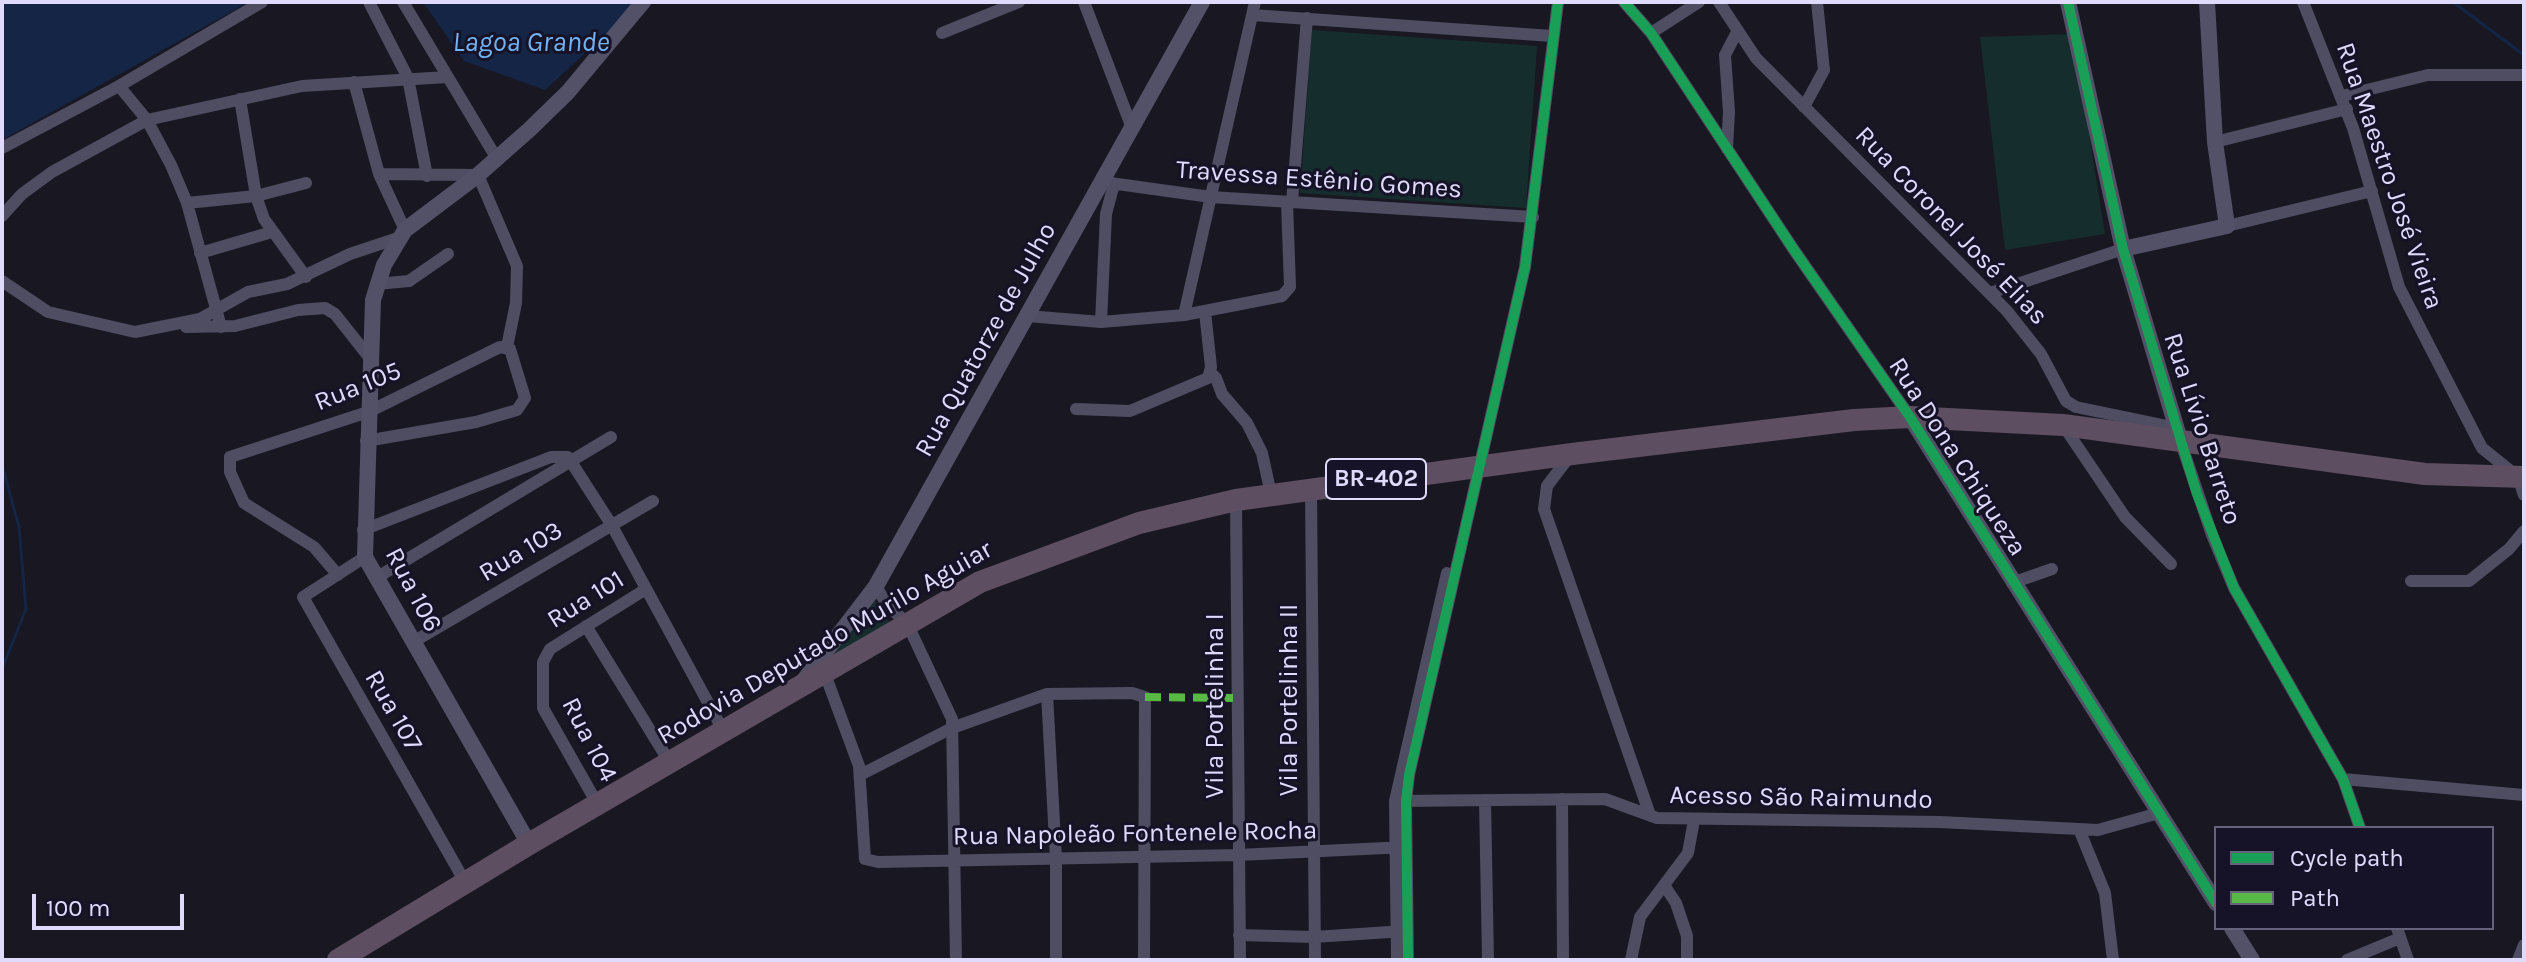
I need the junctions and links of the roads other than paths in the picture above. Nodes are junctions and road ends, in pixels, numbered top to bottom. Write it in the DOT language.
graph roads {
  1 [pos="262,2"];
  2 [pos="369,2"];
  3 [pos="403,2"];
  4 [pos="643,2"];
  5 [pos="1019,2"];
  6 [pos="1084,2"];
  7 [pos="1202,2"];
  8 [pos="1558,2"];
  9 [pos="1624,2"];
  10 [pos="1699,2"];
  11 [pos="1719,2"];
  12 [pos="1817,2"];
  13 [pos="2058,2"];
  14 [pos="2207,2"];
  15 [pos="2303,2"];
  16 [pos="1254,8"];
  17 [pos="2069,10"];
  18 [pos="1307,18"];
  19 [pos="1737,32"];
  20 [pos="942,33"];
  21 [pos="1651,33"];
  22 [pos="1552,36"];
  23 [pos="2524,75"];
  24 [pos="447,77"];
  25 [pos="408,78"];
  26 [pos="354,82"];
  27 [pos="119,86"];
  28 [pos="240,99"];
  29 [pos="2344,103"];
  30 [pos="1804,107"];
  31 [pos="147,120"];
  32 [pos="1132,128"];
  33 [pos="2215,142"];
  34 [pos="2,148"];
  35 [pos="1727,149"];
  36 [pos="497,159"];
  37 [pos="379,174"];
  38 [pos="478,175"];
  39 [pos="427,176"];
  40 [pos="306,183"];
  41 [pos="1108,183"];
  42 [pos="2372,191"];
  43 [pos="256,196"];
  44 [pos="1211,197"];
  45 [pos="1289,202"];
  46 [pos="187,203"];
  47 [pos="2,216"];
  48 [pos="1533,217"];
  49 [pos="2227,226"];
  50 [pos="272,232"];
  51 [pos="402,234"];
  52 [pos="2123,249"];
  53 [pos="200,253"];
  54 [pos="448,254"];
  55 [pos="306,277"];
  56 [pos="2,281"];
  57 [pos="376,284"];
  58 [pos="1990,293"];
  59 [pos="217,312"];
  60 [pos="1205,312"];
  61 [pos="1184,315"];
  62 [pos="1027,316"];
  63 [pos="1101,322"];
  64 [pos="175,326"];
  65 [pos="221,327"];
  66 [pos="504,347"];
  67 [pos="369,357"];
  68 [pos="1211,373"];
  69 [pos="1076,409"];
  70 [pos="368,412"];
  71 [pos="1910,417"];
  72 [pos="2063,425"];
  73 [pos="2179,435"];
  74 [pos="611,437"];
  75 [pos="366,441"];
  76 [pos="1572,454"];
  77 [pos="571,459"];
  78 [pos="1478,462"];
  79 [pos="2522,483"];
  80 [pos="1311,488"];
  81 [pos="1271,494"];
  82 [pos="1236,500"];
  83 [pos="653,501"];
  84 [pos="611,524"];
  85 [pos="363,530"];
  86 [pos="2524,531"];
  87 [pos="365,557"];
  88 [pos="2171,564"];
  89 [pos="2052,569"];
  90 [pos="338,575"];
  91 [pos="376,578"];
  92 [pos="2411,581"];
  93 [pos="2012,583"];
  94 [pos="876,586"];
  95 [pos="646,589"];
  96 [pos="907,623"];
  97 [pos="586,626"];
  98 [pos="413,642"];
  99 [pos="550,649"];
  100 [pos="825,674"];
  101 [pos="796,691"];
  102 [pos="1047,694"];
  103 [pos="952,728"];
  104 [pos="724,732"];
  105 [pos="670,763"];
  106 [pos="860,775"];
  107 [pos="2343,779"];
  108 [pos="2524,795"];
  109 [pos="1562,799"];
  110 [pos="1485,800"];
  111 [pos="1400,801"];
  112 [pos="598,805"];
  113 [pos="2159,813"];
  114 [pos="1650,815"];
  115 [pos="1694,820"];
  116 [pos="2359,826"];
  117 [pos="2079,829"];
  118 [pos="529,844"];
  119 [pos="1401,847"];
  120 [pos="1313,853"];
  121 [pos="1238,855"];
  122 [pos="1144,857"];
  123 [pos="1056,859"];
  124 [pos="956,861"];
  125 [pos="465,882"];
  126 [pos="1664,885"];
  127 [pos="2214,900"];
  128 [pos="2233,930"];
  129 [pos="1402,932"];
  130 [pos="2398,933"];
  131 [pos="1239,935"];
  132 [pos="1314,937"];
  133 [pos="2524,945"];
  134 [pos="338,960"];
  135 [pos="956,960"];
  136 [pos="1056,960"];
  137 [pos="1144,960"];
  138 [pos="1240,960"];
  139 [pos="1315,960"];
  140 [pos="1397,960"];
  141 [pos="1408,960"];
  142 [pos="1488,960"];
  143 [pos="1563,960"];
  144 [pos="1631,960"];
  145 [pos="1687,960"];
  146 [pos="2113,960"];
  147 [pos="2252,960"];
  148 [pos="2347,960"];
  149 [pos="2408,960"];
  150 [pos="2518,960"];
  1 -- 27 [label="street"];
  2 -- 25 [label="street"];
  3 -- 24 [label="street"];
  4 -- 36 [label="street"];
  5 -- 20 [label="street"];
  6 -- 32 [label="street"];
  7 -- 32 [label="street, Rua Quatorze de Julho"];
  8 -- 22 [label="street"];
  9 -- 21 [label="street, Rua Dona Chiqueza"];
  10 -- 21 [label="street"];
  11 -- 19 [label="street, Rua Coronel José Elias"];
  12 -- 30 [label="street"];
  13 -- 17 [label="street, Rua Lívio Barreto"];
  14 -- 33 [label="street"];
  15 -- 29 [label="street, Rua Maestro José Vieira"];
  16 -- 18 [label="street"];
  16 -- 44 [label="street"];
  17 -- 52 [label="street, Rua Lívio Barreto"];
  18 -- 22 [label="street"];
  18 -- 45 [label="street"];
  19 -- 30 [label="street, Rua Coronel José Elias"];
  19 -- 35 [label="street"];
  21 -- 35 [label="street, Rua Dona Chiqueza"];
  22 -- 48 [label="street"];
  23 -- 29 [label="street"];
  24 -- 25 [label="street"];
  24 -- 36 [label="street"];
  25 -- 26 [label="street"];
  25 -- 39 [label="street"];
  26 -- 28 [label="street"];
  26 -- 37 [label="street"];
  27 -- 31 [label="street"];
  27 -- 34 [label="street"];
  28 -- 31 [label="street"];
  28 -- 43 [label="street"];
  29 -- 33 [label="street"];
  29 -- 42 [label="street, Rua Maestro José Vieira"];
  30 -- 58 [label="street, Rua Coronel José Elias"];
  31 -- 46 [label="street"];
  31 -- 47 [label="street"];
  32 -- 41 [label="street, Rua Quatorze de Julho"];
  33 -- 49 [label="street"];
  35 -- 71 [label="street, Rua Dona Chiqueza"];
  36 -- 38 [label="street"];
  37 -- 39 [label="street"];
  37 -- 51 [label="street"];
  38 -- 39 [label="street"];
  38 -- 51 [label="street"];
  38 -- 66 [label="street"];
  40 -- 43 [label="street"];
  41 -- 44 [label="street, Travessa Estênio Gomes"];
  41 -- 62 [label="street, Rua Quatorze de Julho"];
  41 -- 63 [label="street"];
  42 -- 49 [label="street"];
  42 -- 79 [label="street, Rua Maestro José Vieira"];
  43 -- 46 [label="street"];
  43 -- 50 [label="street"];
  44 -- 45 [label="street, Travessa Estênio Gomes"];
  44 -- 61 [label="street"];
  45 -- 48 [label="street, Travessa Estênio Gomes"];
  45 -- 60 [label="street"];
  46 -- 53 [label="street"];
  48 -- 78 [label="street"];
  49 -- 52 [label="street"];
  50 -- 53 [label="street"];
  50 -- 55 [label="street"];
  51 -- 55 [label="street"];
  51 -- 57 [label="street, Rua 106"];
  52 -- 58 [label="street"];
  52 -- 73 [label="street, Rua Lívio Barreto"];
  53 -- 59 [label="street"];
  54 -- 57 [label="street"];
  55 -- 59 [label="street"];
  56 -- 64 [label="street"];
  57 -- 67 [label="street, Rua 106"];
  58 -- 73 [label="street, Rua Coronel José Elias"];
  59 -- 64 [label="street"];
  59 -- 65 [label="street"];
  60 -- 61 [label="street"];
  60 -- 68 [label="street"];
  61 -- 63 [label="street"];
  62 -- 63 [label="street"];
  62 -- 94 [label="street, Rua Quatorze de Julho"];
  64 -- 65 [label="street"];
  65 -- 67 [label="street"];
  66 -- 70 [label="street, Rua 105"];
  66 -- 75 [label="street"];
  67 -- 70 [label="street, Rua 106"];
  68 -- 69 [label="street"];
  68 -- 81 [label="street"];
  70 -- 75 [label="street, Rua 106"];
  70 -- 90 [label="street, Rua 105"];
  71 -- 72 [label="highway, Rodovia Deputado Murilo Aguiar / BR-402"];
  71 -- 76 [label="highway, Rodovia Deputado Murilo Aguiar / BR-402"];
  71 -- 93 [label="street, Rua Dona Chiqueza"];
  72 -- 73 [label="highway, Rodovia Deputado Murilo Aguiar / BR-402"];
  72 -- 88 [label="street"];
  73 -- 79 [label="highway, Rodovia Deputado Murilo Aguiar / BR-402"];
  73 -- 107 [label="street, Rua Lívio Barreto"];
  74 -- 77 [label="street"];
  75 -- 85 [label="street, Rua 106"];
  76 -- 78 [label="highway, Rodovia Deputado Murilo Aguiar / BR-402"];
  76 -- 114 [label="street"];
  77 -- 84 [label="street"];
  77 -- 85 [label="street"];
  77 -- 91 [label="street"];
  78 -- 80 [label="highway, Rodovia Deputado Murilo Aguiar / BR-402"];
  78 -- 111 [label="street"];
  80 -- 81 [label="highway, Rodovia Deputado Murilo Aguiar / BR-402"];
  80 -- 120 [label="street, Vila Portelinha II"];
  81 -- 82 [label="highway, Rodovia Deputado Murilo Aguiar / BR-402"];
  82 -- 96 [label="highway, Rodovia Deputado Murilo Aguiar / BR-402"];
  82 -- 121 [label="street, Vila Portelinha I"];
  83 -- 84 [label="street, Rua 103"];
  84 -- 95 [label="street"];
  84 -- 98 [label="street, Rua 103"];
  85 -- 87 [label="street, Rua 106"];
  86 -- 92 [label="street"];
  87 -- 90 [label="street, Rua 107"];
  87 -- 91 [label="street, Rua 106"];
  89 -- 93 [label="street"];
  90 -- 125 [label="street, Rua 107"];
  91 -- 98 [label="street, Rua 106"];
  93 -- 113 [label="street, Rua Dona Chiqueza"];
  94 -- 96 [label="street"];
  94 -- 101 [label="street, Rua Quatorze de Julho"];
  95 -- 97 [label="street, Rua 101"];
  95 -- 104 [label="street"];
  96 -- 100 [label="highway, Rodovia Deputado Murilo Aguiar / BR-402"];
  96 -- 103 [label="street"];
  97 -- 99 [label="street, Rua 101"];
  97 -- 105 [label="street"];
  98 -- 118 [label="street, Rua 106"];
  99 -- 112 [label="street, Rua 104"];
  100 -- 101 [label="highway, Rodovia Deputado Murilo Aguiar / BR-402"];
  100 -- 106 [label="street"];
  101 -- 104 [label="highway, Rodovia Deputado Murilo Aguiar / BR-402"];
  102 -- 103 [label="street"];
  102 -- 122 [label="street"];
  102 -- 123 [label="street"];
  103 -- 106 [label="street"];
  103 -- 124 [label="street"];
  104 -- 105 [label="highway, Rodovia Deputado Murilo Aguiar / BR-402"];
  105 -- 112 [label="highway, Rodovia Deputado Murilo Aguiar / BR-402"];
  106 -- 124 [label="street, Rua Napoleão Fontenele Rocha"];
  107 -- 108 [label="street"];
  107 -- 116 [label="street, Rua Lívio Barreto"];
  109 -- 110 [label="street, Acesso São Raimundo"];
  109 -- 114 [label="street, Acesso São Raimundo"];
  109 -- 143 [label="street"];
  110 -- 111 [label="street, Acesso São Raimundo"];
  110 -- 142 [label="street"];
  111 -- 119 [label="street"];
  112 -- 118 [label="highway, Rodovia Deputado Murilo Aguiar / BR-402"];
  113 -- 117 [label="street, Acesso São Raimundo"];
  113 -- 127 [label="street, Rua Dona Chiqueza"];
  114 -- 115 [label="street, Acesso São Raimundo"];
  115 -- 117 [label="street, Acesso São Raimundo"];
  115 -- 126 [label="street"];
  117 -- 146 [label="street"];
  118 -- 125 [label="highway, Rodovia Deputado Murilo Aguiar / BR-402"];
  119 -- 120 [label="street, Rua Napoleão Fontenele Rocha"];
  119 -- 129 [label="street"];
  120 -- 121 [label="street, Rua Napoleão Fontenele Rocha"];
  120 -- 132 [label="street, Vila Portelinha II"];
  121 -- 122 [label="street, Rua Napoleão Fontenele Rocha"];
  121 -- 131 [label="street, Vila Portelinha I"];
  122 -- 123 [label="street, Rua Napoleão Fontenele Rocha"];
  122 -- 137 [label="street"];
  123 -- 124 [label="street, Rua Napoleão Fontenele Rocha"];
  123 -- 136 [label="street"];
  124 -- 135 [label="street"];
  125 -- 134 [label="highway, Rodovia Deputado Murilo Aguiar / BR-402"];
  126 -- 144 [label="street"];
  126 -- 145 [label="street"];
  128 -- 147 [label="street"];
  129 -- 132 [label="street"];
  129 -- 140 [label="street"];
  129 -- 141 [label="street"];
  130 -- 148 [label="street"];
  130 -- 149 [label="street"];
  131 -- 132 [label="street"];
  131 -- 138 [label="street, Vila Portelinha I"];
  132 -- 139 [label="street, Vila Portelinha II"];
  133 -- 150 [label="street"];
}
